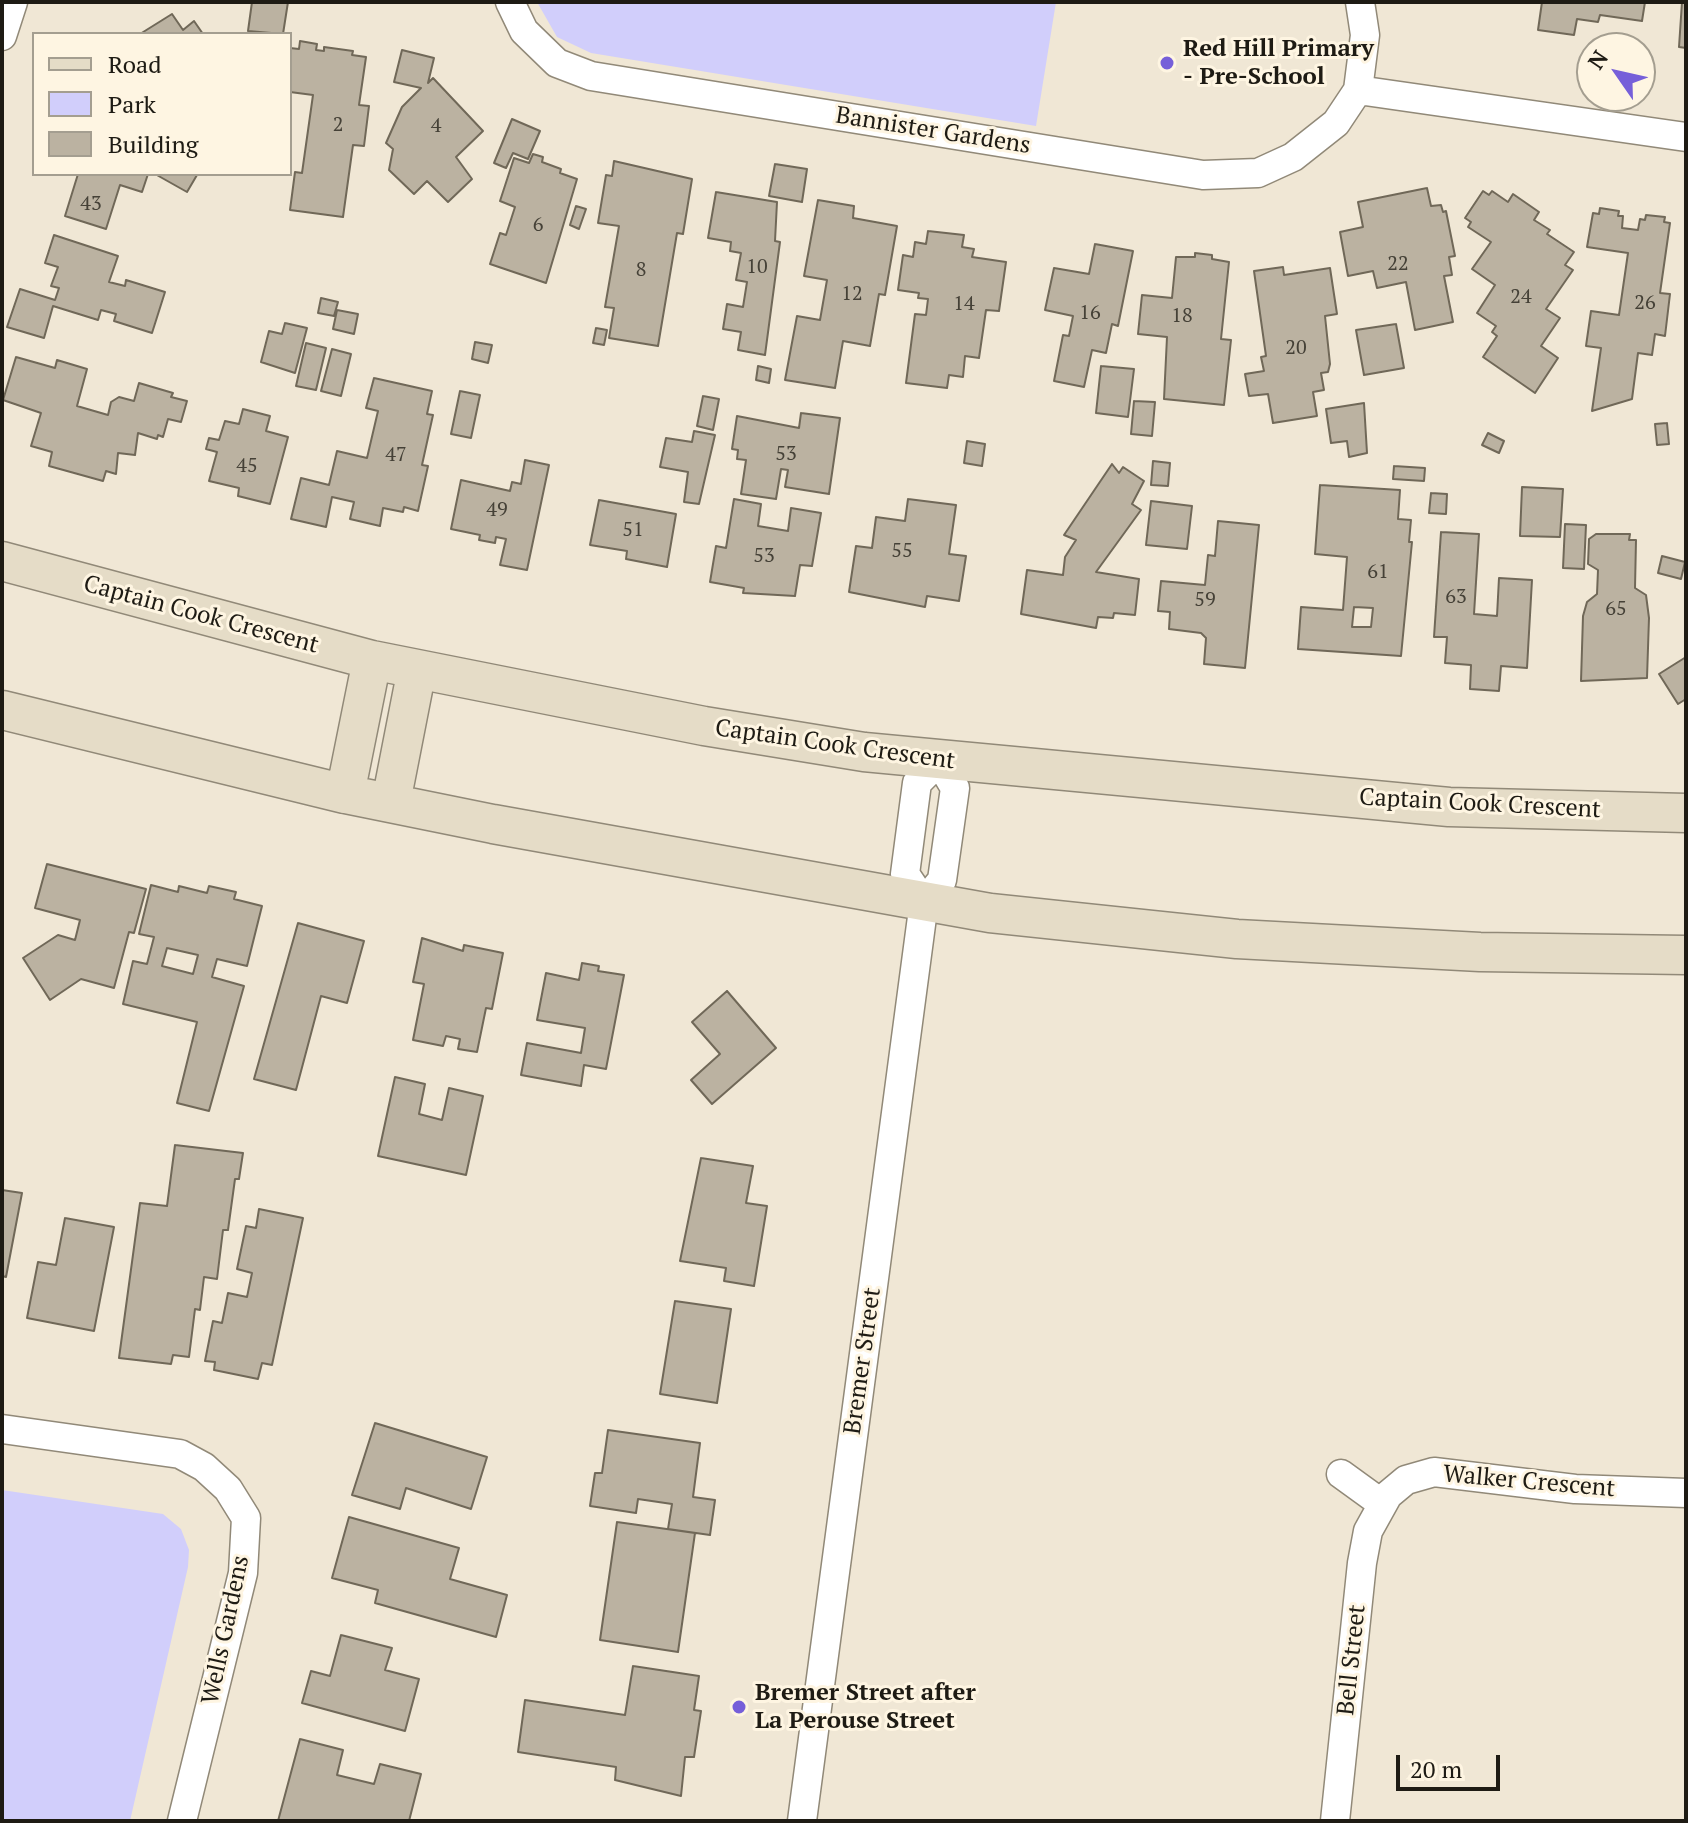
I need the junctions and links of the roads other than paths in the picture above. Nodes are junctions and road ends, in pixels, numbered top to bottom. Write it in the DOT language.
graph roads {
  1 [pos="13,2"];
  2 [pos="510,2"];
  3 [pos="1360,2"];
  4 [pos="2,36"];
  5 [pos="1358,90"];
  6 [pos="1686,137"];
  7 [pos="2,561"];
  8 [pos="372,660"];
  9 [pos="417,669"];
  10 [pos="2,710"];
  11 [pos="939,761"];
  12 [pos="345,794"];
  13 [pos="391,802"];
  14 [pos="1686,813"];
  15 [pos="924,902"];
  16 [pos="1686,955"];
  17 [pos="2,1429"];
  18 [pos="1341,1474"];
  19 [pos="1686,1493"];
  20 [pos="1381,1503"];
  21 [pos="182,1821"];
  22 [pos="802,1821"];
  23 [pos="1335,1821"];
  1 -- 4 [label="street"];
  2 -- 5 [label="street, Bannister Gardens"];
  3 -- 5 [label="street, Bannister Gardens"];
  5 -- 6 [label="street"];
  7 -- 8 [label="main road, Captain Cook Crescent"];
  8 -- 9 [label="main road, Captain Cook Crescent"];
  8 -- 12 [label="main road"];
  9 -- 11 [label="main road, Captain Cook Crescent"];
  9 -- 13 [label="main road"];
  10 -- 12 [label="main road"];
  11 -- 14 [label="main road, Captain Cook Crescent"];
  11 -- 15 [label="street, Bremer Street"];
  11 -- 15 [label="street"];
  12 -- 13 [label="main road"];
  13 -- 15 [label="main road"];
  15 -- 16 [label="main road"];
  15 -- 22 [label="street, Bremer Street"];
  17 -- 21 [label="street, Wells Gardens"];
  18 -- 20 [label="street"];
  19 -- 20 [label="street, Walker Crescent"];
  20 -- 23 [label="street, Bell Street"];
}
